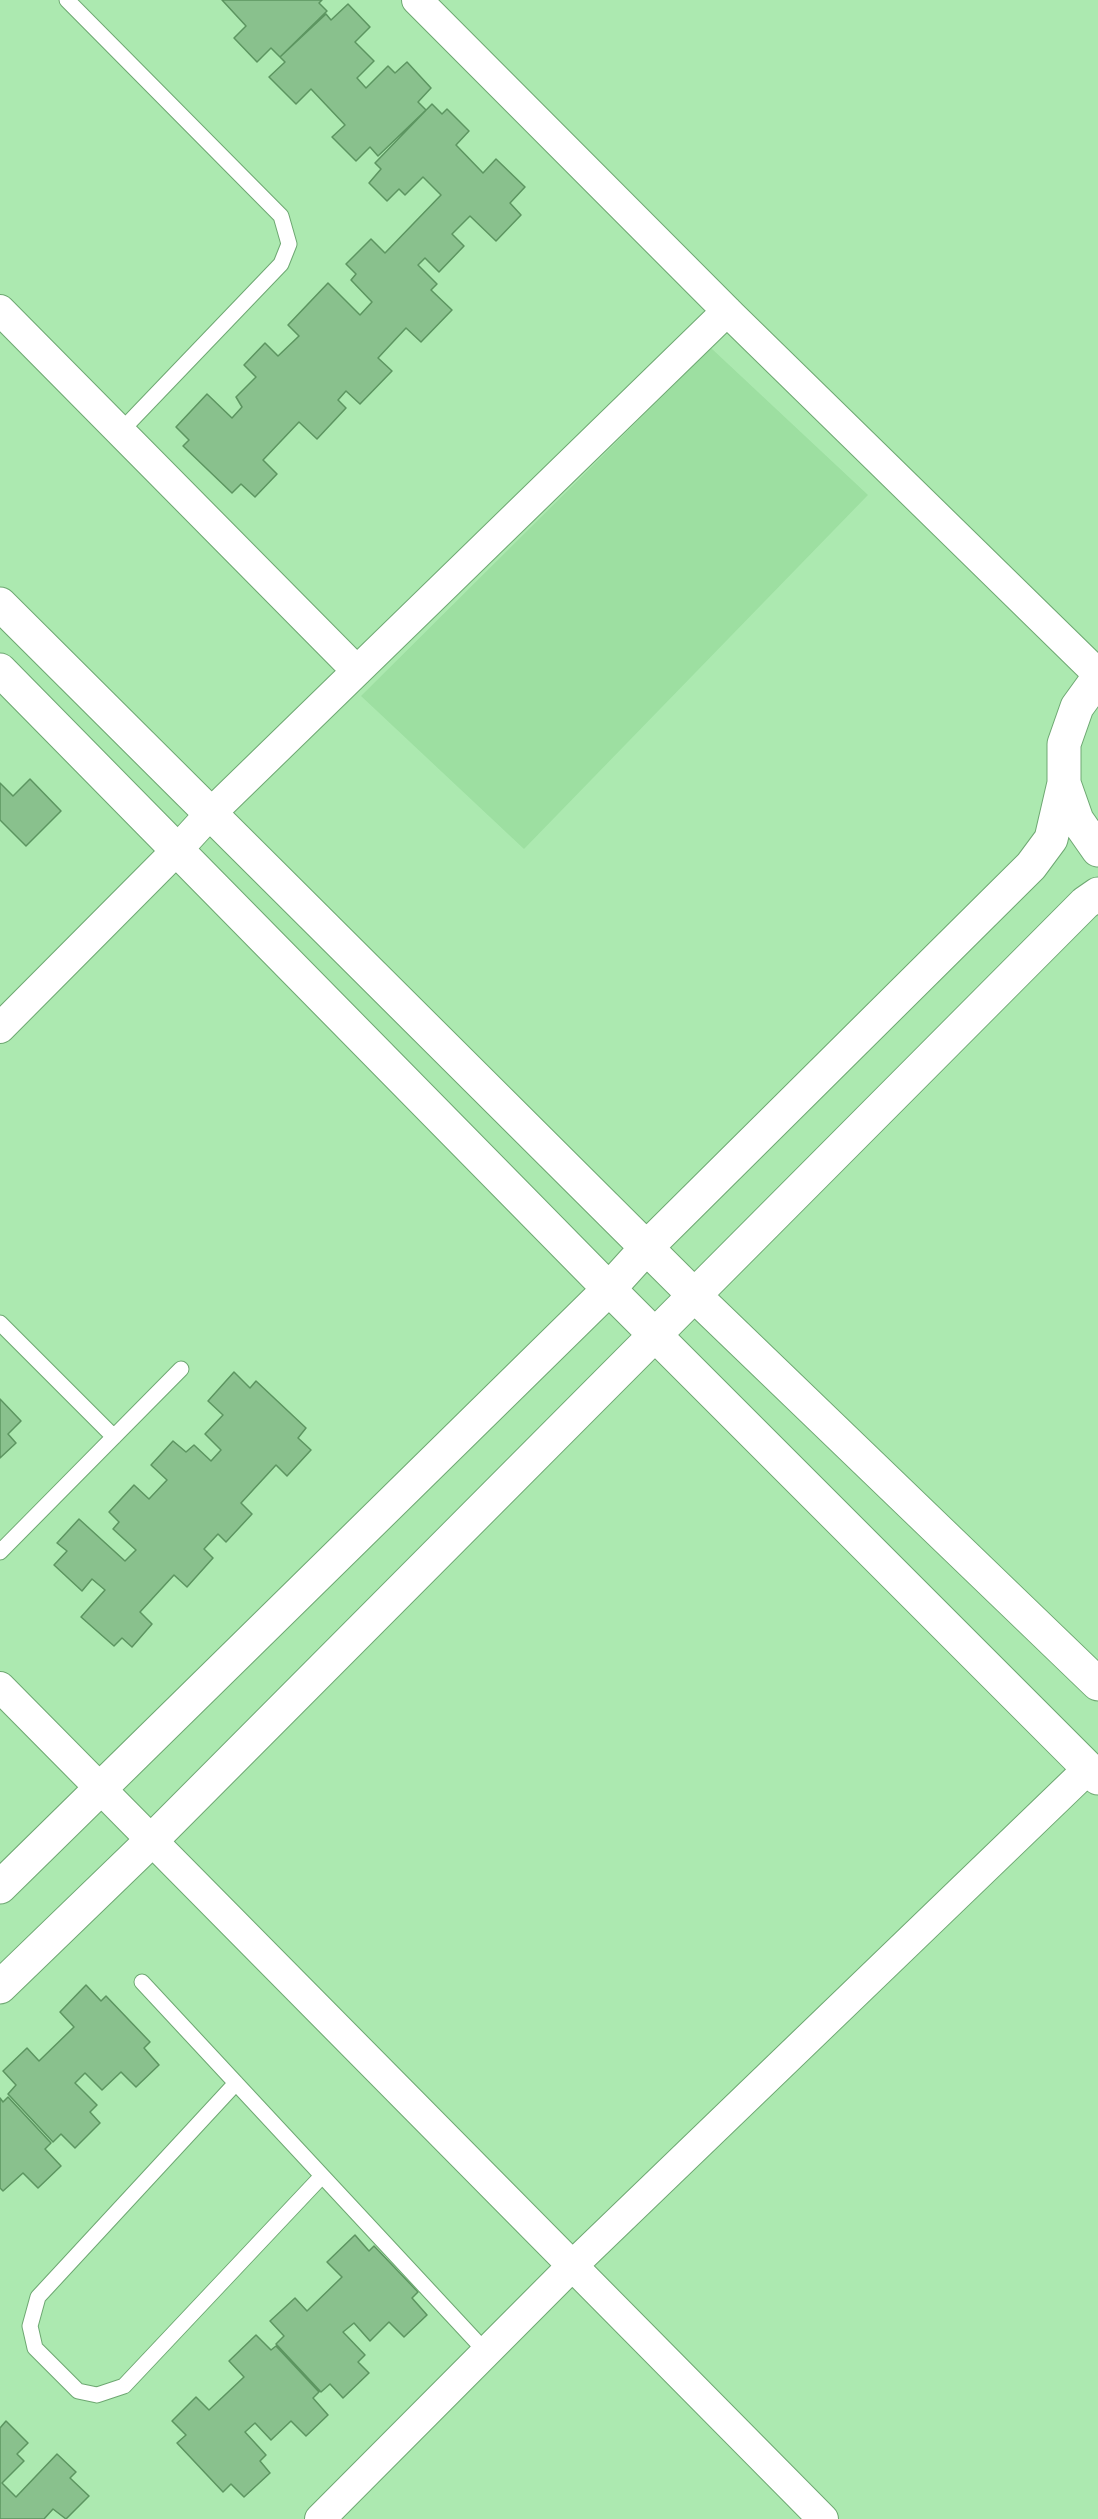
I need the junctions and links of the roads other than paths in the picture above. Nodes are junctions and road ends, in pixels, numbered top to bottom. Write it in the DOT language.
graph roads {
  1 [pos="67,0"];
  2 [pos="417,0"];
  3 [pos="0,310"];
  4 [pos="727,310"];
  5 [pos="120,432"];
  6 [pos="0,604"];
  7 [pos="0,670"];
  8 [pos="357,671"];
  9 [pos="1098,676"];
  10 [pos="1064,783"];
  11 [pos="210,814"];
  12 [pos="177,850"];
  13 [pos="1098,850"];
  14 [pos="1098,894"];
  15 [pos="2,1022"];
  16 [pos="647,1247"];
  17 [pos="609,1289"];
  18 [pos="693,1294"];
  19 [pos="0,1323"];
  20 [pos="655,1335"];
  21 [pos="181,1369"];
  22 [pos="114,1437"];
  23 [pos="0,1552"];
  24 [pos="1098,1684"];
  25 [pos="0,1687"];
  26 [pos="1093,1773"];
  27 [pos="101,1788"];
  28 [pos="151,1840"];
  29 [pos="0,1887"];
  30 [pos="142,1982"];
  31 [pos="0,1987"];
  32 [pos="236,2083"];
  33 [pos="321,2177"];
  34 [pos="572,2266"];
  35 [pos="487,2353"];
  36 [pos="320,2519"];
  37 [pos="823,2519"];
  1 -- 5 [label="lane"];
  2 -- 4 [label="street"];
  3 -- 5 [label="street"];
  4 -- 8 [label="street"];
  4 -- 9 [label="street"];
  5 -- 8 [label="street"];
  6 -- 11 [label="street"];
  7 -- 12 [label="street"];
  8 -- 11 [label="street"];
  9 -- 10 [label="street"];
  10 -- 13 [label="street"];
  10 -- 16 [label="street"];
  11 -- 12 [label="street"];
  11 -- 16 [label="street"];
  12 -- 15 [label="street"];
  12 -- 17 [label="street"];
  14 -- 18 [label="street"];
  16 -- 17 [label="street"];
  16 -- 18 [label="street"];
  17 -- 20 [label="street"];
  17 -- 27 [label="street"];
  18 -- 20 [label="street"];
  18 -- 24 [label="street"];
  19 -- 22 [label="lane"];
  20 -- 26 [label="street"];
  20 -- 28 [label="street"];
  21 -- 22 [label="lane"];
  22 -- 23 [label="lane"];
  25 -- 27 [label="street"];
  26 -- 34 [label="street"];
  27 -- 28 [label="street"];
  27 -- 29 [label="street"];
  28 -- 31 [label="street"];
  28 -- 34 [label="street"];
  30 -- 32 [label="lane"];
  32 -- 33 [label="lane"];
  32 -- 33 [label="lane"];
  33 -- 35 [label="lane"];
  34 -- 35 [label="street"];
  34 -- 37 [label="street"];
  35 -- 36 [label="street"];
}
